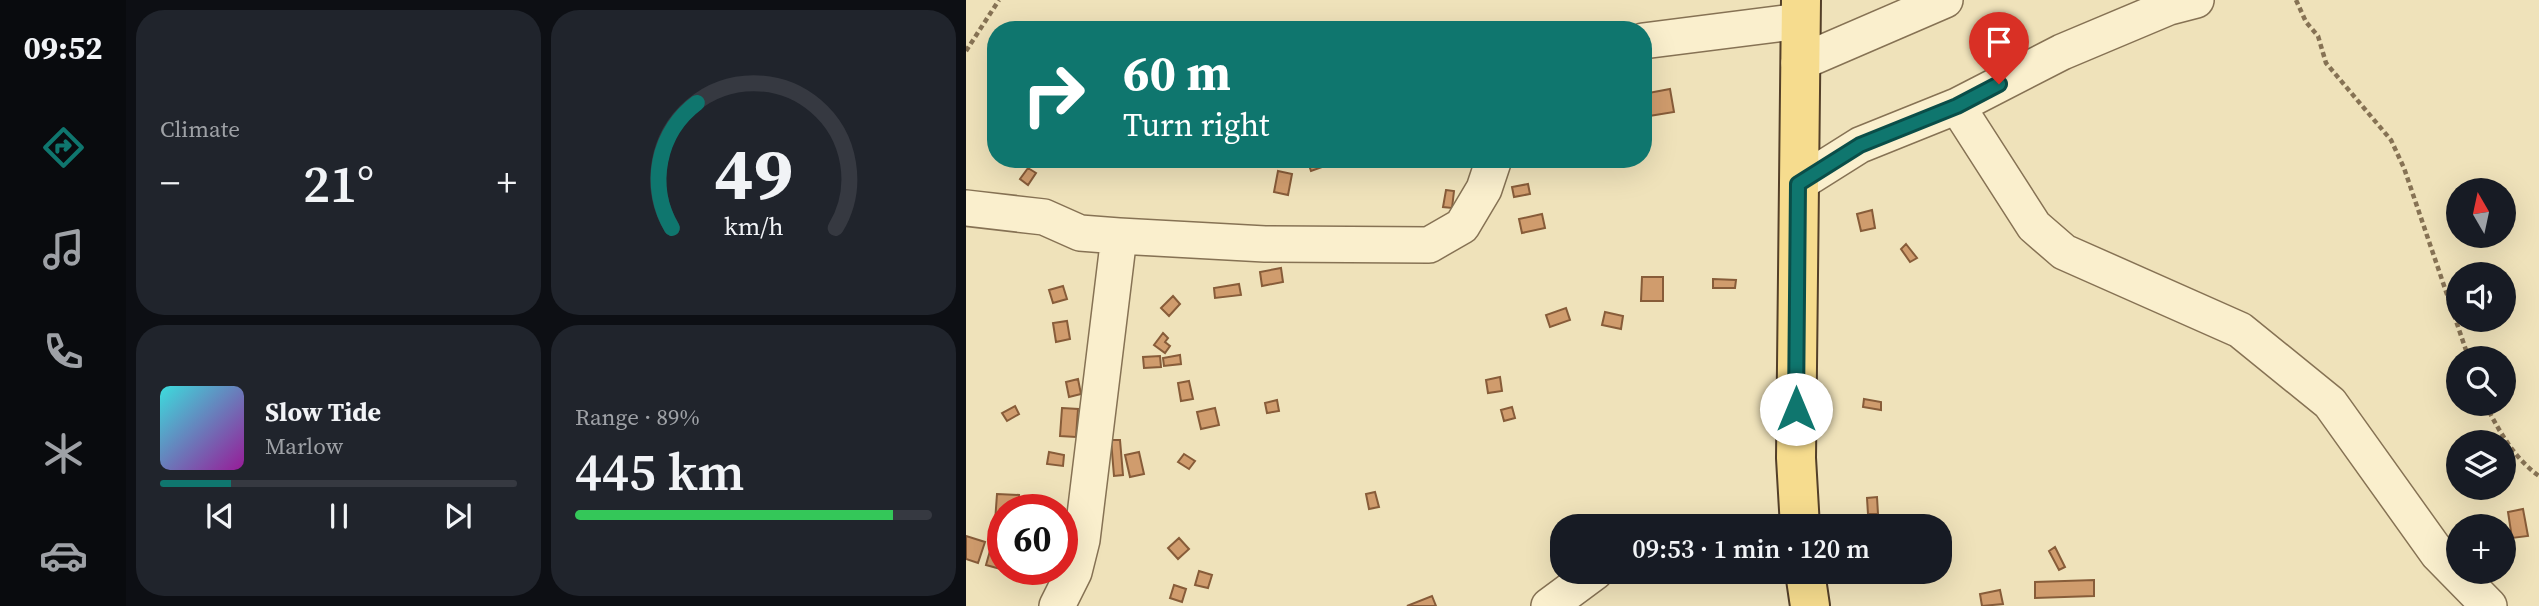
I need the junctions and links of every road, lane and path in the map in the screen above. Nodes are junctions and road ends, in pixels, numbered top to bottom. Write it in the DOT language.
graph roads {
  1 [pos="999,0"];
  2 [pos="1945,0"];
  3 [pos="2196,0"];
  4 [pos="2296,0"];
  5 [pos="1800,10"];
  6 [pos="1652,39"];
  7 [pos="966,51"];
  8 [pos="1800,63"];
  9 [pos="1957,106"];
  10 [pos="1491,168"];
  11 [pos="1798,184"];
  12 [pos="966,208"];
  13 [pos="1119,236"];
  14 [pos="2465,346"];
  15 [pos="2491,416"];
  16 [pos="2539,476"];
  17 [pos="1795,514"];
  18 [pos="1579,584"];
  19 [pos="1807,584"];
  20 [pos="1057,606"];
  21 [pos="1549,606"];
  22 [pos="1810,606"];
  23 [pos="2489,606"];
  1 -- 7 [label="path"];
  2 -- 8 [label="street"];
  3 -- 9 [label="street"];
  4 -- 14 [label="path"];
  5 -- 6 [label="street"];
  5 -- 8 [label="main road"];
  8 -- 11 [label="main road"];
  9 -- 11 [label="street"];
  9 -- 23 [label="street"];
  10 -- 13 [label="street"];
  11 -- 17 [label="main road"];
  12 -- 13 [label="street"];
  13 -- 20 [label="street"];
  15 -- 16 [label="path"];
  18 -- 21 [label="street"];
  19 -- 22 [label="main road"];
}
